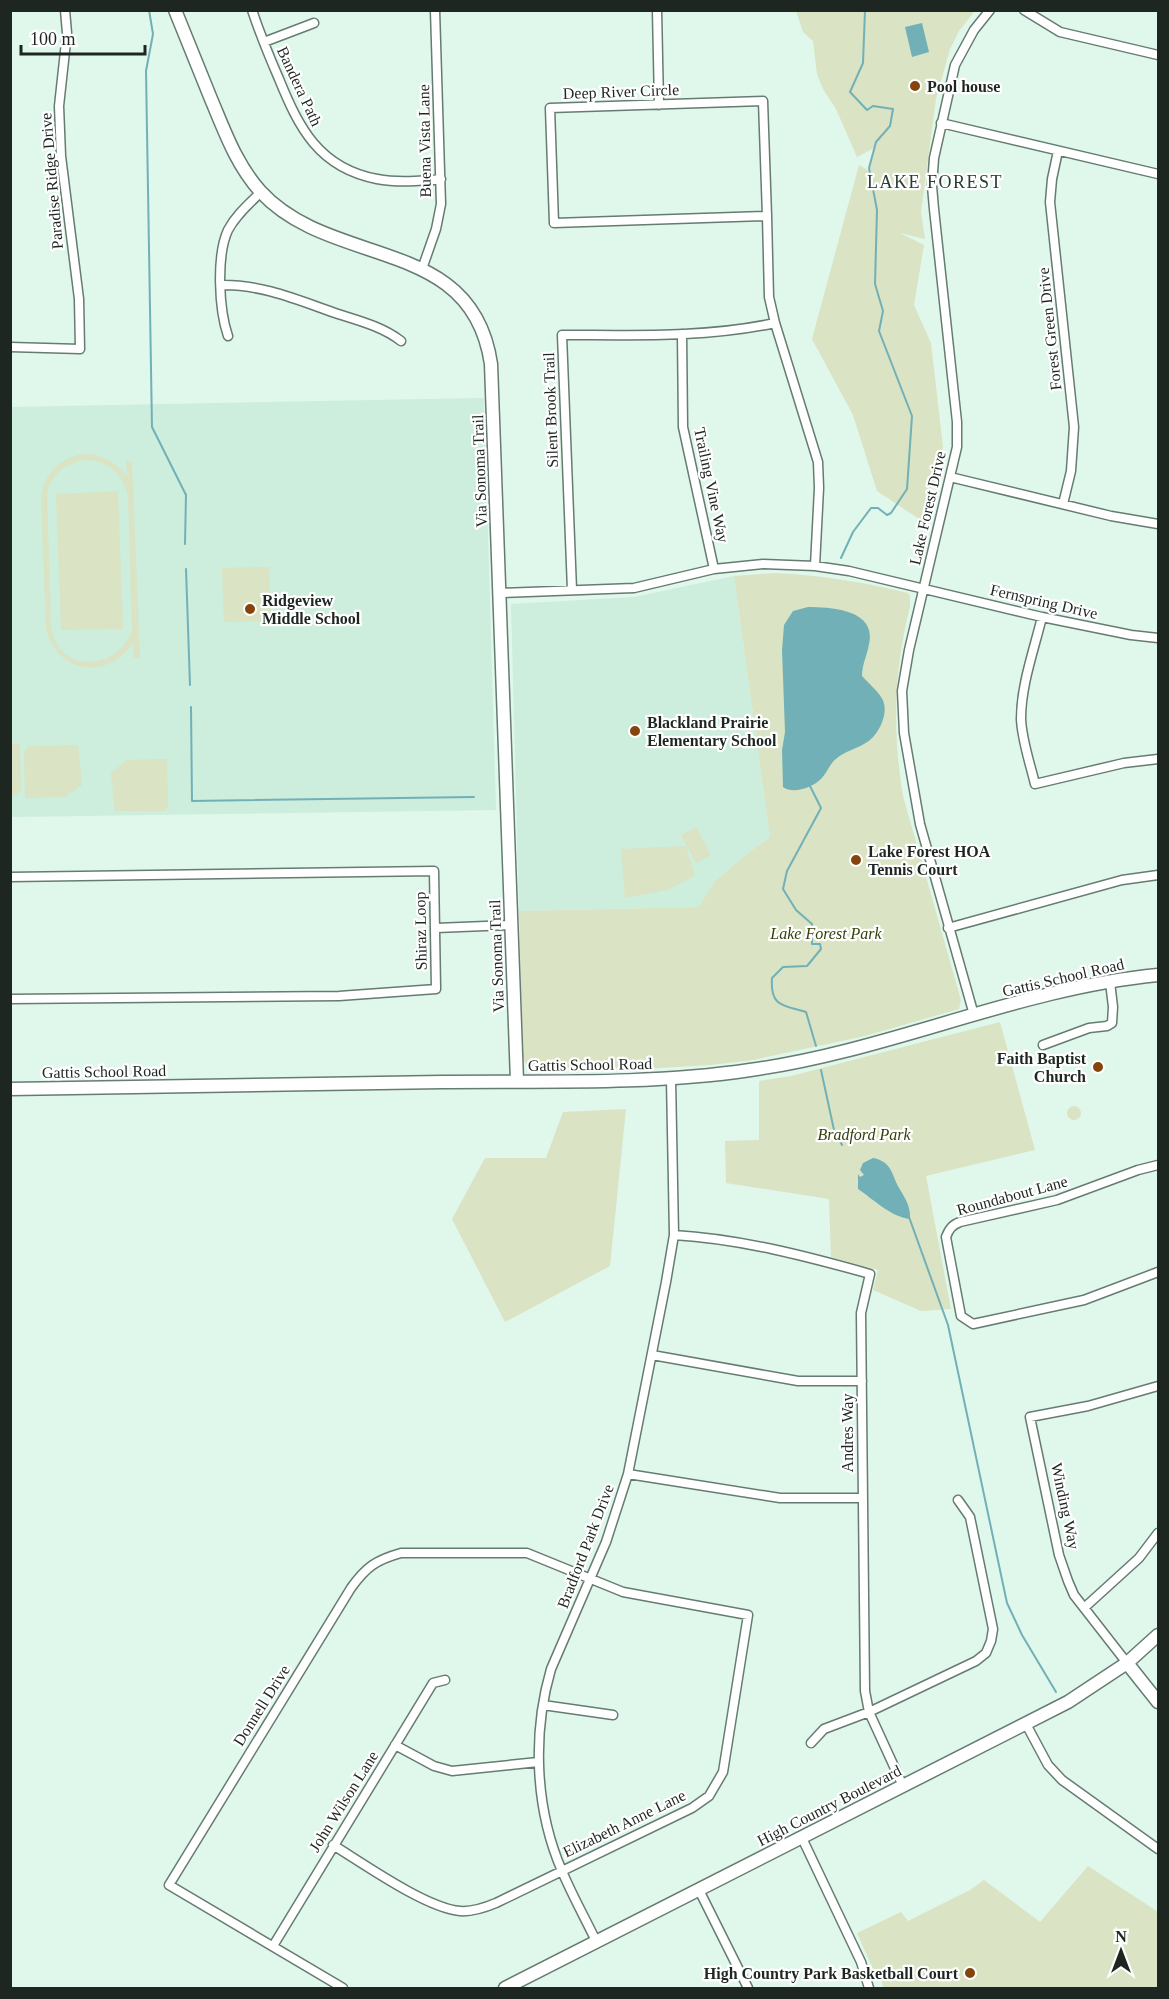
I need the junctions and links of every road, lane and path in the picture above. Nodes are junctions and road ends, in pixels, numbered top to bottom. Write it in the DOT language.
graph roads {
  1 [pos="65,10"];
  2 [pos="176,10"];
  3 [pos="252,10"];
  4 [pos="435,10"];
  5 [pos="657,10"];
  6 [pos="990,10"];
  7 [pos="1024,10"];
  8 [pos="314,22"];
  9 [pos="264,42"];
  10 [pos="1158,55"];
  11 [pos="660,105"];
  12 [pos="941,123"];
  13 [pos="1058,151"];
  14 [pos="1158,174"];
  15 [pos="441,179"];
  16 [pos="261,192"];
  17 [pos="767,216"];
  18 [pos="422,269"];
  19 [pos="221,285"];
  20 [pos="775,323"];
  21 [pos="682,334"];
  22 [pos="228,336"];
  23 [pos="401,341"];
  24 [pos="10,347"];
  25 [pos="950,477"];
  26 [pos="1063,504"];
  27 [pos="1158,524"];
  28 [pos="815,566"];
  29 [pos="714,569"];
  30 [pos="924,588"];
  31 [pos="572,590"];
  32 [pos="500,593"];
  33 [pos="1042,617"];
  34 [pos="1158,638"];
  35 [pos="1158,759"];
  36 [pos="1158,876"];
  37 [pos="10,878"];
  38 [pos="511,925"];
  39 [pos="436,928"];
  40 [pos="948,928"];
  41 [pos="1158,975"];
  42 [pos="1110,982"];
  43 [pos="10,999"];
  44 [pos="974,1015"];
  45 [pos="1043,1045"];
  46 [pos="670,1079"];
  47 [pos="517,1082"];
  48 [pos="10,1089"];
  49 [pos="1158,1165"];
  50 [pos="674,1235"];
  51 [pos="1158,1272"];
  52 [pos="652,1355"];
  53 [pos="862,1381"];
  54 [pos="1158,1386"];
  55 [pos="628,1474"];
  56 [pos="862,1498"];
  57 [pos="958,1500"];
  58 [pos="1158,1533"];
  59 [pos="590,1579"];
  60 [pos="1084,1608"];
  61 [pos="1158,1635"];
  62 [pos="1127,1663"];
  63 [pos="445,1680"];
  64 [pos="1158,1702"];
  65 [pos="543,1705"];
  66 [pos="869,1712"];
  67 [pos="613,1715"];
  68 [pos="1026,1724"];
  69 [pos="811,1743"];
  70 [pos="395,1745"];
  71 [pos="538,1762"];
  72 [pos="903,1786"];
  73 [pos="802,1838"];
  74 [pos="333,1845"];
  75 [pos="1158,1849"];
  76 [pos="561,1870"];
  77 [pos="699,1890"];
  78 [pos="596,1941"];
  79 [pos="273,1946"];
  80 [pos="343,1989"];
  81 [pos="505,1989"];
  82 [pos="748,1989"];
  83 [pos="869,1989"];
  1 -- 24 [label="street, Paradise Ridge Drive"];
  2 -- 16 [label="street, Via Sonoma Trail"];
  3 -- 9 [label="street, Bandera Path"];
  4 -- 15 [label="street, Buena Vista Lane"];
  5 -- 11 [label="street"];
  6 -- 12 [label="street, Lake Forest Drive"];
  7 -- 10 [label="street"];
  8 -- 9 [label="street"];
  9 -- 15 [label="street, Bandera Path"];
  11 -- 17 [label="street, Deep River Circle"];
  11 -- 17 [label="street, Deep River Circle"];
  12 -- 13 [label="street"];
  12 -- 25 [label="street, Lake Forest Drive"];
  13 -- 14 [label="street"];
  13 -- 26 [label="street, Forest Green Drive"];
  15 -- 18 [label="street, Buena Vista Lane"];
  16 -- 18 [label="street, Via Sonoma Trail"];
  16 -- 19 [label="street"];
  17 -- 20 [label="street, Deep River Circle"];
  18 -- 32 [label="street, Via Sonoma Trail"];
  19 -- 22 [label="street"];
  19 -- 23 [label="street"];
  20 -- 21 [label="street, Silent Brook Trail"];
  20 -- 28 [label="street, Deep River Circle"];
  21 -- 29 [label="street, Trailing Vine Way"];
  21 -- 31 [label="street, Silent Brook Trail"];
  25 -- 26 [label="street"];
  25 -- 30 [label="street, Lake Forest Drive"];
  26 -- 27 [label="street"];
  28 -- 29 [label="street, Fernspring Drive"];
  28 -- 30 [label="street, Fernspring Drive"];
  29 -- 31 [label="street, Fernspring Drive"];
  30 -- 33 [label="street, Fernspring Drive"];
  30 -- 40 [label="street, Lake Forest Drive"];
  31 -- 32 [label="street, Fernspring Drive"];
  32 -- 38 [label="street, Via Sonoma Trail"];
  33 -- 34 [label="street, Fernspring Drive"];
  33 -- 35 [label="street"];
  36 -- 40 [label="street"];
  37 -- 39 [label="street, Shiraz Loop"];
  38 -- 39 [label="street"];
  38 -- 47 [label="street, Via Sonoma Trail"];
  39 -- 43 [label="street, Shiraz Loop"];
  40 -- 44 [label="street, Lake Forest Drive"];
  41 -- 42 [label="street, Gattis School Road"];
  42 -- 44 [label="street, Gattis School Road"];
  42 -- 45 [label="street"];
  44 -- 46 [label="street, Gattis School Road"];
  46 -- 47 [label="street, Gattis School Road"];
  46 -- 50 [label="street, Bradford Park Drive"];
  47 -- 48 [label="street, Gattis School Road"];
  49 -- 51 [label="street, Roundabout Lane"];
  50 -- 52 [label="street, Bradford Park Drive"];
  50 -- 53 [label="street, Andres Way"];
  52 -- 53 [label="street"];
  52 -- 55 [label="street, Bradford Park Drive"];
  53 -- 56 [label="street, Andres Way"];
  54 -- 60 [label="street, Winding Way"];
  55 -- 56 [label="street"];
  55 -- 59 [label="street, Bradford Park Drive"];
  56 -- 66 [label="street, Andres Way"];
  57 -- 66 [label="street"];
  58 -- 60 [label="street"];
  59 -- 65 [label="street, Bradford Park Drive"];
  59 -- 76 [label="street, Elizabeth Anne Lane"];
  59 -- 79 [label="street, Donnell Drive"];
  60 -- 62 [label="street, Winding Way"];
  61 -- 62 [label="street, High Country Boulevard"];
  62 -- 64 [label="street, Winding Way"];
  62 -- 68 [label="street, High Country Boulevard"];
  63 -- 70 [label="street, John Wilson Lane"];
  65 -- 67 [label="street"];
  65 -- 71 [label="street, Bradford Park Drive"];
  66 -- 69 [label="street"];
  66 -- 72 [label="street, Andres Way"];
  68 -- 72 [label="street, High Country Boulevard"];
  68 -- 75 [label="street"];
  70 -- 71 [label="street"];
  70 -- 74 [label="street, John Wilson Lane"];
  71 -- 76 [label="street, Bradford Park Drive"];
  72 -- 73 [label="street, High Country Boulevard"];
  73 -- 77 [label="street, High Country Boulevard"];
  73 -- 83 [label="street"];
  74 -- 76 [label="street, Elizabeth Anne Lane"];
  74 -- 79 [label="street, John Wilson Lane"];
  76 -- 78 [label="street, Bradford Park Drive"];
  77 -- 78 [label="street, High Country Boulevard"];
  77 -- 82 [label="street"];
  78 -- 81 [label="street, High Country Boulevard"];
  79 -- 80 [label="street, Donnell Drive"];
}
